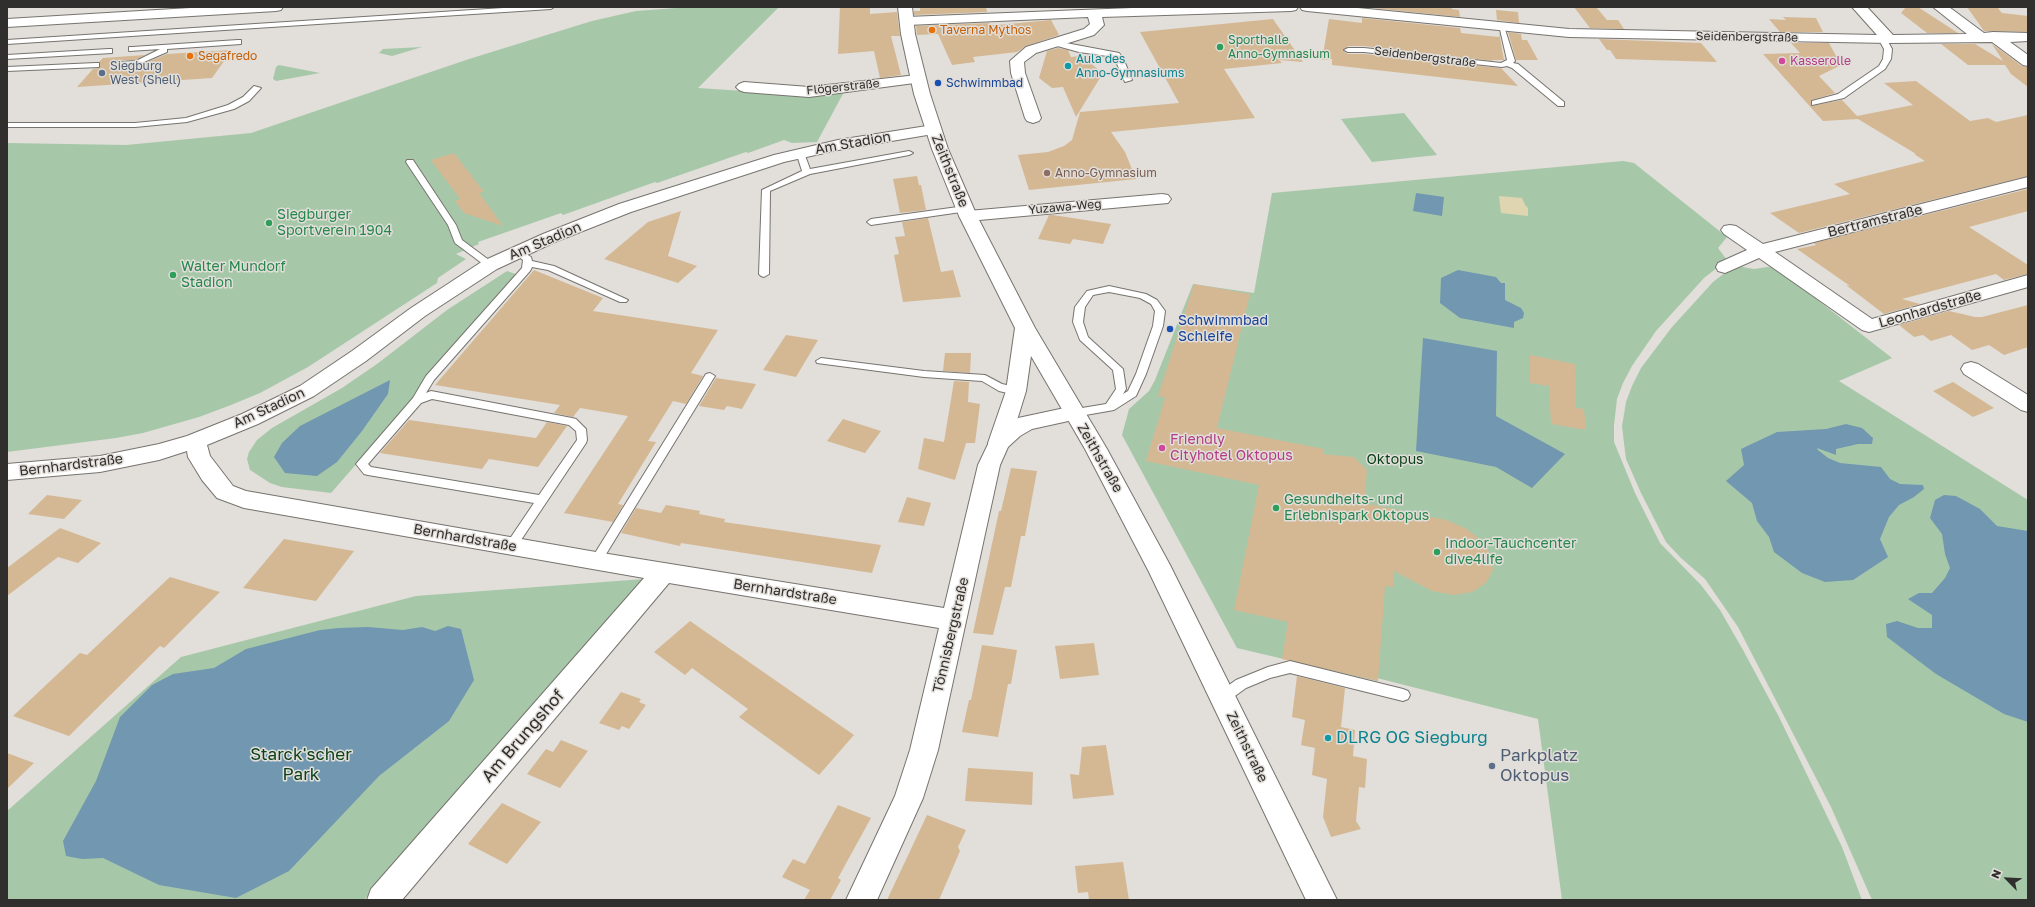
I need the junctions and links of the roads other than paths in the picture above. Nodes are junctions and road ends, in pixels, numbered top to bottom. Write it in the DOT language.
graph roads {
  1 [pos="276,7"];
  2 [pos="551,7"];
  3 [pos="1291,7"];
  4 [pos="1306,7"];
  5 [pos="1860,7"];
  6 [pos="1940,7"];
  7 [pos="1094,13"];
  8 [pos="906,14"];
  9 [pos="7,23"];
  10 [pos="1502,26"];
  11 [pos="1987,37"];
  12 [pos="2028,37"];
  13 [pos="1886,38"];
  14 [pos="7,42"];
  15 [pos="238,42"];
  16 [pos="1053,42"];
  17 [pos="170,47"];
  18 [pos="132,49"];
  19 [pos="1348,50"];
  20 [pos="109,51"];
  21 [pos="7,57"];
  22 [pos="2028,62"];
  23 [pos="1508,63"];
  24 [pos="120,64"];
  25 [pos="96,65"];
  26 [pos="7,69"];
  27 [pos="917,79"];
  28 [pos="1128,80"];
  29 [pos="256,88"];
  30 [pos="744,88"];
  31 [pos="1815,103"];
  32 [pos="1561,104"];
  33 [pos="1033,118"];
  34 [pos="7,125"];
  35 [pos="933,130"];
  36 [pos="800,152"];
  37 [pos="909,153"];
  38 [pos="410,162"];
  39 [pos="807,172"];
  40 [pos="2028,182"];
  41 [pos="1162,199"];
  42 [pos="967,212"];
  43 [pos="871,222"];
  44 [pos="1730,230"];
  45 [pos="1759,251"];
  46 [pos="523,257"];
  47 [pos="490,265"];
  48 [pos="1725,267"];
  49 [pos="764,274"];
  50 [pos="2028,281"];
  51 [pos="623,300"];
  52 [pos="1025,328"];
  53 [pos="821,361"];
  54 [pos="1971,370"];
  55 [pos="710,376"];
  56 [pos="1016,391"];
  57 [pos="418,400"];
  58 [pos="2028,405"];
  59 [pos="1110,407"];
  60 [pos="1074,413"];
  61 [pos="195,441"];
  62 [pos="999,444"];
  63 [pos="7,472"];
  64 [pos="541,500"];
  65 [pos="511,546"];
  66 [pos="596,561"];
  67 [pos="664,572"];
  68 [pos="954,620"];
  69 [pos="1403,695"];
  70 [pos="1223,697"];
  71 [pos="382,900"];
  72 [pos="861,900"];
  73 [pos="1322,900"];
  1 -- 9 [label="main road"];
  2 -- 14 [label="lane"];
  3 -- 7 [label="main road"];
  4 -- 10 [label="main road, Seidenbergstraße"];
  5 -- 13 [label="main road"];
  6 -- 11 [label="main road"];
  7 -- 8 [label="main road"];
  7 -- 16 [label="main road"];
  8 -- 27 [label="main road, Zeithstraße"];
  10 -- 13 [label="main road, Seidenbergstraße"];
  10 -- 23 [label="lane"];
  11 -- 12 [label="main road, Seidenbergstraße"];
  11 -- 13 [label="main road, Seidenbergstraße"];
  11 -- 22 [label="main road"];
  13 -- 31 [label="lane"];
  15 -- 17 [label="lane"];
  16 -- 28 [label="lane"];
  16 -- 33 [label="main road"];
  17 -- 18 [label="lane"];
  17 -- 24 [label="lane"];
  19 -- 23 [label="lane, Seidenbergstraße"];
  20 -- 21 [label="lane"];
  23 -- 32 [label="lane"];
  25 -- 26 [label="lane"];
  27 -- 30 [label="main road, Flögerstraße"];
  27 -- 35 [label="main road, Zeithstraße"];
  29 -- 34 [label="lane"];
  35 -- 36 [label="main road, Am Stadion"];
  35 -- 42 [label="main road, Zeithstraße"];
  36 -- 39 [label="lane"];
  36 -- 46 [label="main road, Am Stadion"];
  37 -- 39 [label="lane"];
  38 -- 47 [label="lane"];
  39 -- 49 [label="lane"];
  40 -- 45 [label="main road, Bertramstraße"];
  41 -- 42 [label="main road, Yuzawa-Weg"];
  42 -- 43 [label="lane"];
  42 -- 52 [label="main road, Zeithstraße"];
  44 -- 45 [label="main road"];
  45 -- 48 [label="main road, Bertramstraße"];
  45 -- 50 [label="main road, Leonhardstraße"];
  46 -- 47 [label="main road, Am Stadion"];
  46 -- 51 [label="lane"];
  46 -- 57 [label="lane"];
  47 -- 61 [label="main road, Am Stadion"];
  52 -- 56 [label="main road"];
  52 -- 60 [label="main road, Zeithstraße"];
  53 -- 56 [label="lane"];
  54 -- 58 [label="main road"];
  55 -- 66 [label="lane"];
  56 -- 62 [label="main road"];
  57 -- 64 [label="lane"];
  57 -- 64 [label="lane"];
  59 -- 59 [label="lane"];
  59 -- 60 [label="lane"];
  60 -- 62 [label="main road, Tönnisbergstraße"];
  60 -- 70 [label="main road, Zeithstraße"];
  61 -- 63 [label="main road, Bernhardstraße"];
  61 -- 65 [label="main road, Bernhardstraße"];
  62 -- 68 [label="main road, Tönnisbergstraße"];
  64 -- 65 [label="lane"];
  65 -- 66 [label="main road, Bernhardstraße"];
  66 -- 67 [label="main road, Bernhardstraße"];
  67 -- 68 [label="main road, Bernhardstraße"];
  67 -- 71 [label="main road, Am Brungshof"];
  68 -- 72 [label="main road, Tönnisbergstraße"];
  69 -- 70 [label="lane"];
  70 -- 73 [label="main road, Zeithstraße"];
}
